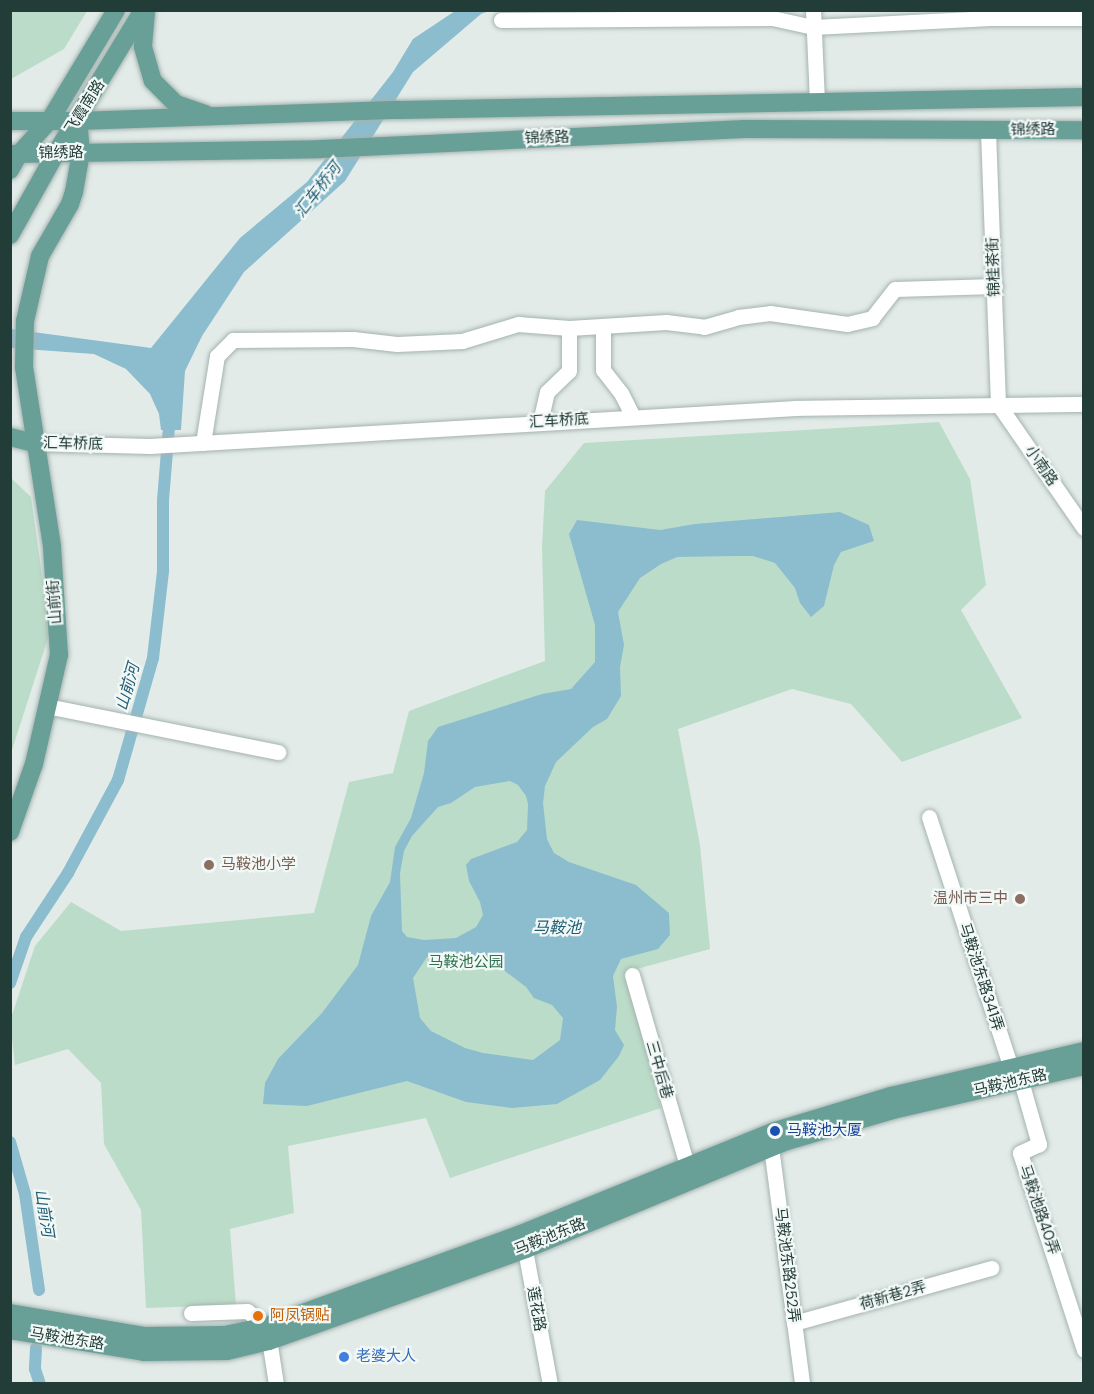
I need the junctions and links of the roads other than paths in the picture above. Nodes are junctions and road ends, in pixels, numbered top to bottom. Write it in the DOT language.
graph roads {
  1 [pos="116,10"];
  2 [pos="145,10"];
  3 [pos="813,10"];
  4 [pos="992,14"];
  5 [pos="903,17"];
  6 [pos="1083,18"];
  7 [pos="501,20"];
  8 [pos="813,27"];
  9 [pos="1083,97"];
  10 [pos="817,102"];
  11 [pos="215,117"];
  12 [pos="51,120"];
  13 [pos="10,121"];
  14 [pos="78,121"];
  15 [pos="1083,130"];
  16 [pos="988,131"];
  17 [pos="56,153"];
  18 [pos="81,153"];
  19 [pos="13,160"];
  20 [pos="10,235"];
  21 [pos="995,286"];
  22 [pos="603,327"];
  23 [pos="569,328"];
  24 [pos="24,365"];
  25 [pos="10,390"];
  26 [pos="998,404"];
  27 [pos="1083,404"];
  28 [pos="633,417"];
  29 [pos="540,422"];
  30 [pos="10,437"];
  31 [pos="34,443"];
  32 [pos="198,443"];
  33 [pos="1083,528"];
  34 [pos="47,706"];
  35 [pos="278,752"];
  36 [pos="929,817"];
  37 [pos="10,832"];
  38 [pos="632,975"];
  39 [pos="1083,1051"];
  40 [pos="1083,1066"];
  41 [pos="1016,1075"];
  42 [pos="771,1148"];
  43 [pos="687,1165"];
  44 [pos="523,1241"];
  45 [pos="992,1268"];
  46 [pos="10,1313"];
  47 [pos="191,1313"];
  48 [pos="794,1323"];
  49 [pos="10,1330"];
  50 [pos="268,1334"];
  51 [pos="1083,1350"];
  52 [pos="276,1383"];
  53 [pos="550,1383"];
  54 [pos="802,1383"];
  1 -- 12 [label="main road, 飞霞南路"];
  2 -- 11 [label="main road"];
  2 -- 14 [label="main road, 飞霞南路"];
  3 -- 8 [label="street"];
  4 -- 5 [label="street"];
  4 -- 6 [label="street"];
  5 -- 8 [label="street"];
  7 -- 8 [label="street"];
  8 -- 10 [label="street"];
  9 -- 10 [label="main road, 锦绣路"];
  10 -- 11 [label="main road, 锦绣路"];
  11 -- 14 [label="main road, 锦绣路"];
  12 -- 13 [label="main road, 锦绣路"];
  12 -- 14 [label="main road, 锦绣路"];
  12 -- 19 [label="main road, 飞霞南路"];
  14 -- 17 [label="main road, 飞霞南路"];
  14 -- 18 [label="main road, 山前街"];
  15 -- 16 [label="main road, 锦绣路"];
  16 -- 18 [label="main road, 锦绣路"];
  16 -- 21 [label="street, 锦桂茶街"];
  17 -- 18 [label="main road, 锦绣路"];
  17 -- 19 [label="main road, 锦绣路"];
  17 -- 20 [label="main road, 飞霞南路"];
  18 -- 24 [label="main road, 山前街"];
  21 -- 22 [label="street"];
  21 -- 26 [label="street, 锦桂茶街"];
  22 -- 23 [label="street"];
  22 -- 28 [label="street"];
  23 -- 29 [label="street"];
  23 -- 32 [label="street"];
  24 -- 25 [label="main road, 山前街"];
  24 -- 31 [label="main road, 山前街"];
  26 -- 27 [label="street, 汇车桥底"];
  26 -- 28 [label="street, 汇车桥底"];
  26 -- 33 [label="street, 小南路"];
  28 -- 29 [label="street, 汇车桥底"];
  29 -- 32 [label="street, 汇车桥底"];
  30 -- 31 [label="main road"];
  31 -- 32 [label="street, 汇车桥底"];
  31 -- 34 [label="main road, 山前街"];
  34 -- 35 [label="street"];
  34 -- 37 [label="main road, 山前街"];
  36 -- 41 [label="street, 马鞍池东路341弄"];
  38 -- 43 [label="street, 三中后巷"];
  39 -- 41 [label="main road, 马鞍池东路"];
  40 -- 41 [label="main road, 马鞍池东路"];
  41 -- 42 [label="main road, 马鞍池东路"];
  41 -- 43 [label="main road, 马鞍池东路"];
  41 -- 51 [label="street, 马鞍池路40弄"];
  42 -- 44 [label="main road, 马鞍池东路"];
  42 -- 48 [label="street, 马鞍池东路252弄"];
  43 -- 44 [label="main road, 马鞍池东路"];
  44 -- 50 [label="main road, 马鞍池东路"];
  44 -- 53 [label="street, 莲花路"];
  45 -- 48 [label="street, 荷新巷2弄"];
  46 -- 50 [label="main road, 马鞍池东路"];
  47 -- 50 [label="street"];
  48 -- 54 [label="street, 马鞍池东路252弄"];
  49 -- 50 [label="main road, 马鞍池东路"];
  50 -- 52 [label="street"];
}
